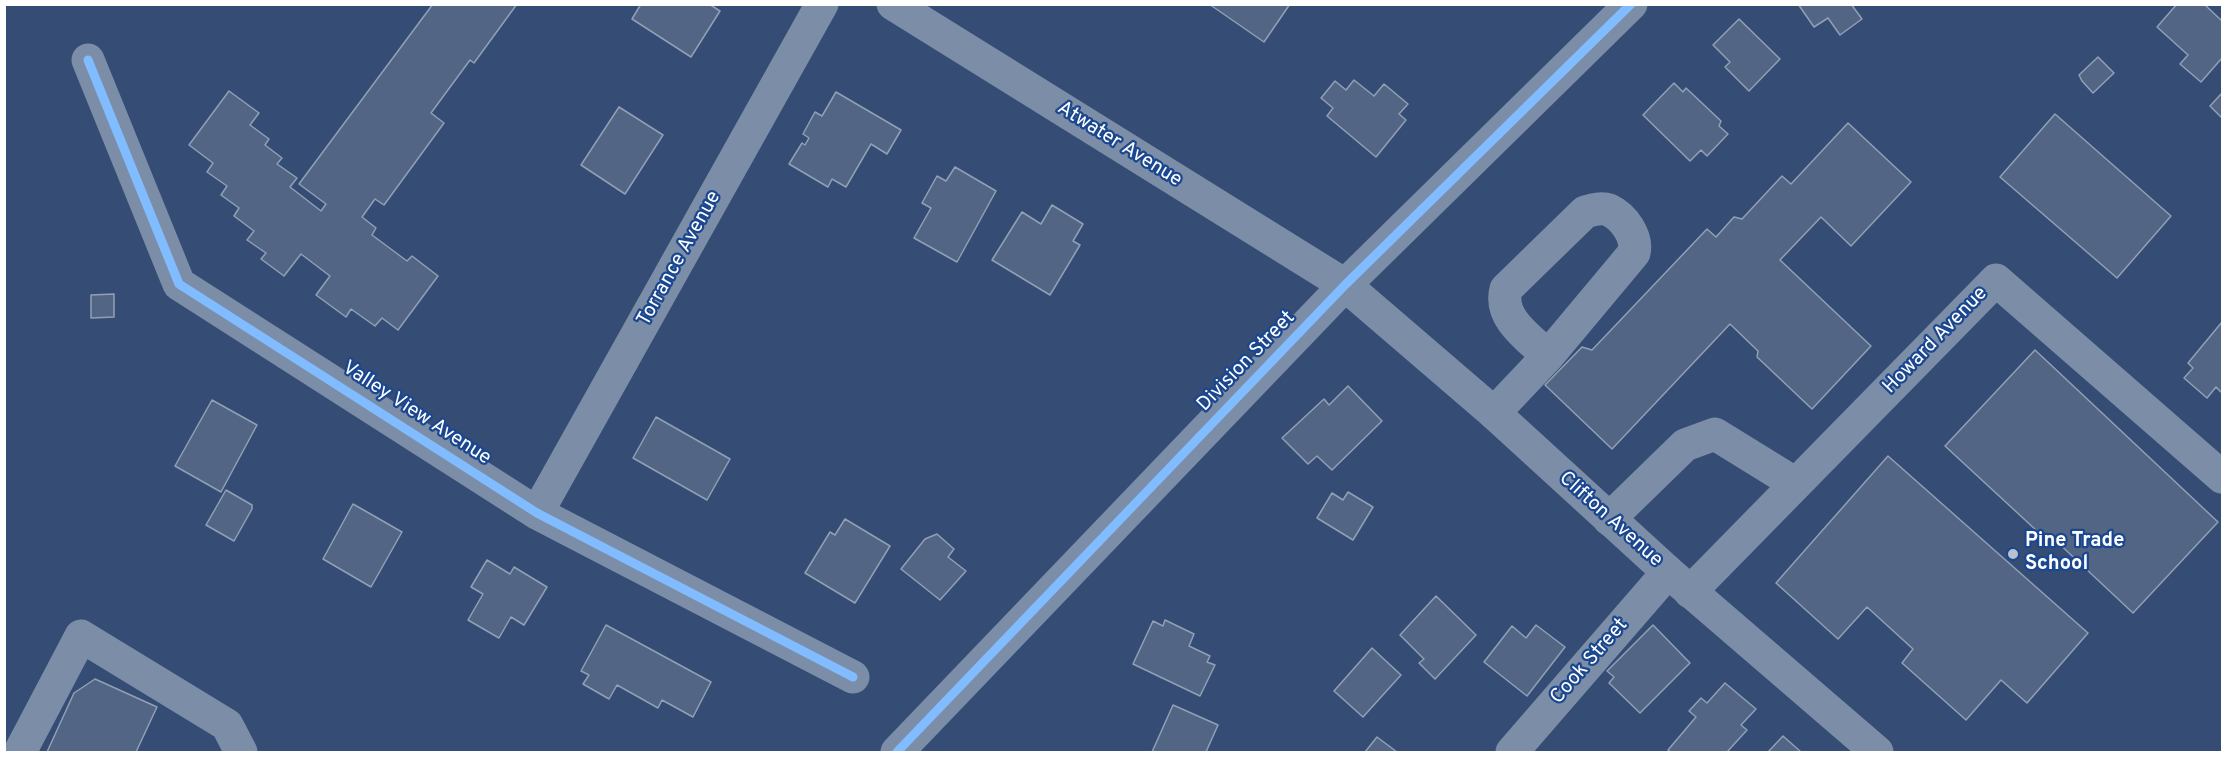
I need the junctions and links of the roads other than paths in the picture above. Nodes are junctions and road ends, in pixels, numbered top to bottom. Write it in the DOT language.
graph roads {
  1 [pos="822,4"];
  2 [pos="893,4"];
  3 [pos="1631,4"];
  4 [pos="88,60"];
  5 [pos="1346,285"];
  6 [pos="1548,356"];
  7 [pos="1494,413"];
  8 [pos="2223,477"];
  9 [pos="1796,484"];
  10 [pos="537,513"];
  11 [pos="1609,519"];
  12 [pos="1679,582"];
  13 [pos="853,677"];
  14 [pos="20,753"];
  15 [pos="241,753"];
  16 [pos="897,753"];
  17 [pos="1512,753"];
  18 [pos="1877,753"];
  1 -- 10 [label="street, Torrance Avenue"];
  2 -- 5 [label="main road, Atwater Avenue"];
  3 -- 5 [label="street, Division Street"];
  4 -- 10 [label="street, Valley View Avenue"];
  5 -- 7 [label="main road, Clifton Avenue"];
  5 -- 16 [label="street, Division Street"];
  6 -- 7 [label="street"];
  7 -- 11 [label="main road, Clifton Avenue"];
  8 -- 9 [label="street, Howard Avenue"];
  9 -- 11 [label="street"];
  9 -- 12 [label="street, Howard Avenue"];
  10 -- 13 [label="street, Valley View Avenue"];
  11 -- 12 [label="main road, Clifton Avenue"];
  12 -- 17 [label="street, Cook Street"];
  12 -- 18 [label="main road, Clifton Avenue"];
  14 -- 15 [label="street"];
}
